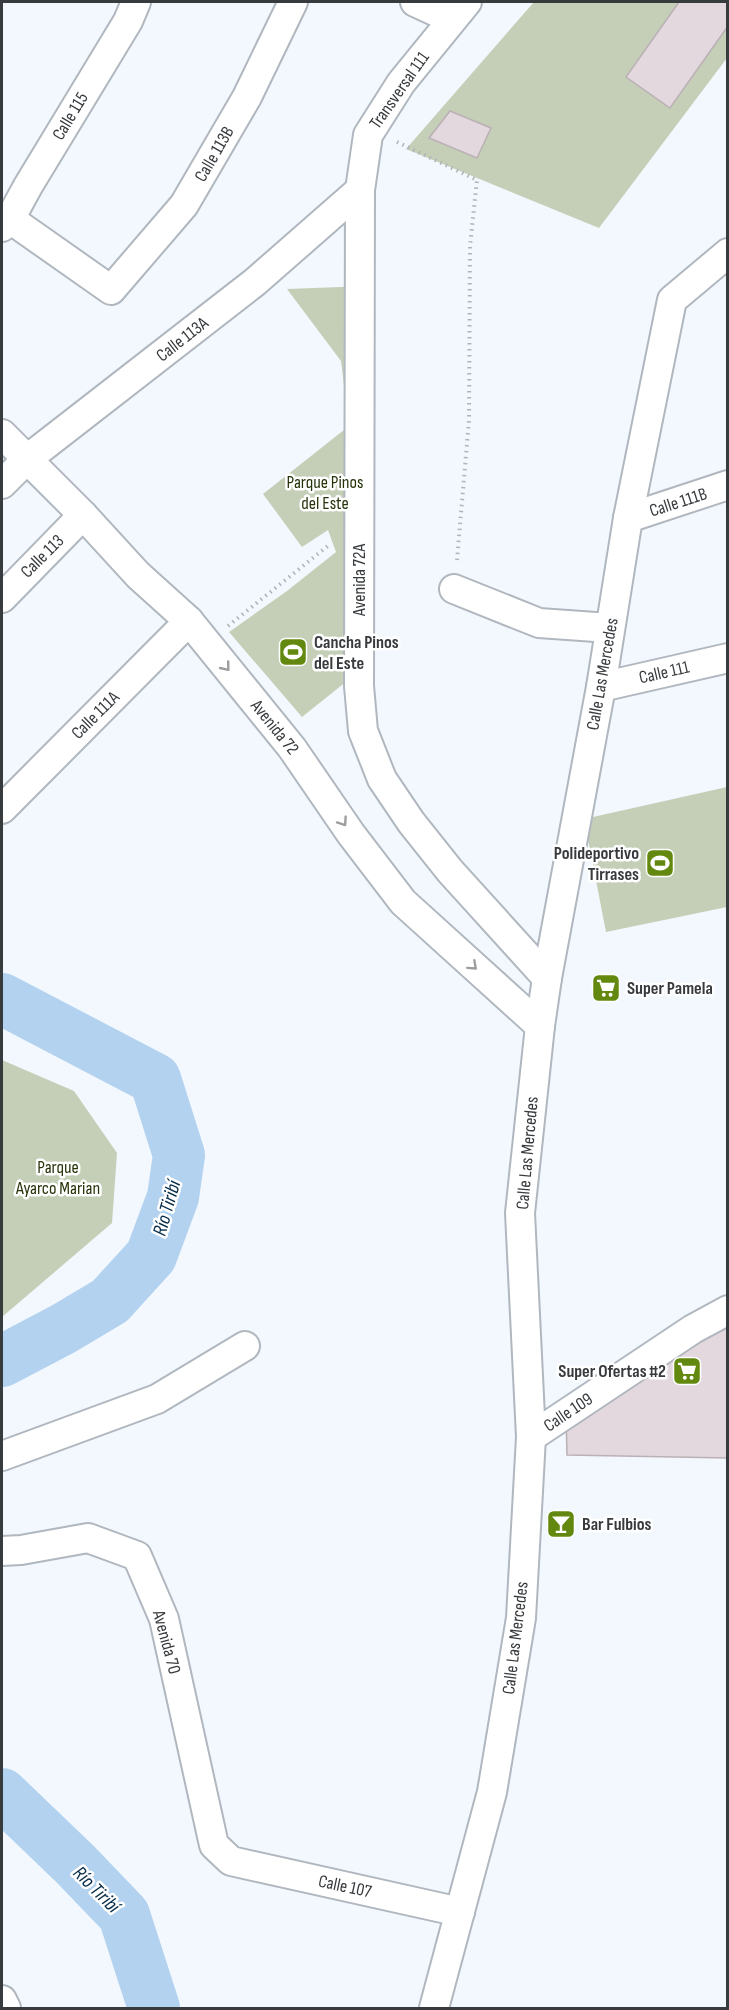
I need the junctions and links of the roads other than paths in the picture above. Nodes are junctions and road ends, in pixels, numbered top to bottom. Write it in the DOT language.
graph roads {
  1 [pos="136,2"];
  2 [pos="293,2"];
  3 [pos="415,2"];
  4 [pos="459,10"];
  5 [pos="360,190"];
  6 [pos="6,223"];
  7 [pos="728,253"];
  8 [pos="2,434"];
  9 [pos="26,460"];
  10 [pos="2,484"];
  11 [pos="728,485"];
  12 [pos="83,515"];
  13 [pos="628,519"];
  14 [pos="454,590"];
  15 [pos="2,598"];
  16 [pos="189,621"];
  17 [pos="610,628"];
  18 [pos="728,657"];
  19 [pos="601,687"];
  20 [pos="2,809"];
  21 [pos="547,978"];
  22 [pos="540,1026"];
  23 [pos="728,1310"];
  24 [pos="245,1346"];
  25 [pos="531,1437"];
  26 [pos="2,1456"];
  27 [pos="2,1551"];
  28 [pos="231,1861"];
  29 [pos="460,1912"];
  30 [pos="2,2000"];
  31 [pos="6,2008"];
  32 [pos="434,2008"];
  1 -- 6 [label="street, Calle 115"];
  2 -- 6 [label="street, Calle 113B"];
  3 -- 4 [label="street"];
  4 -- 5 [label="street, Transversal 111"];
  5 -- 9 [label="street, Calle 113A"];
  5 -- 21 [label="street, Avenida 72A"];
  7 -- 13 [label="street, Calle Las Mercedes"];
  8 -- 9 [label="street, Avenida 72"];
  9 -- 10 [label="street, Calle 113A"];
  9 -- 12 [label="street, Avenida 72"];
  11 -- 13 [label="street, Calle 111B"];
  12 -- 15 [label="street, Calle 113"];
  12 -- 16 [label="street, Avenida 72"];
  13 -- 17 [label="street, Calle Las Mercedes"];
  14 -- 17 [label="street"];
  16 -- 20 [label="street, Calle 111A"];
  16 -- 22 [label="street, Avenida 72, one-way"];
  17 -- 19 [label="street, Calle Las Mercedes"];
  18 -- 19 [label="street, Calle 111"];
  19 -- 21 [label="street, Calle Las Mercedes"];
  21 -- 22 [label="street, Calle Las Mercedes"];
  22 -- 25 [label="street, Calle Las Mercedes"];
  23 -- 25 [label="street, Calle 109"];
  24 -- 26 [label="street"];
  25 -- 29 [label="street, Calle Las Mercedes"];
  27 -- 28 [label="street, Avenida 70"];
  28 -- 29 [label="street, Calle 107"];
  29 -- 32 [label="street, Calle Las Mercedes"];
  30 -- 31 [label="street"];
}
